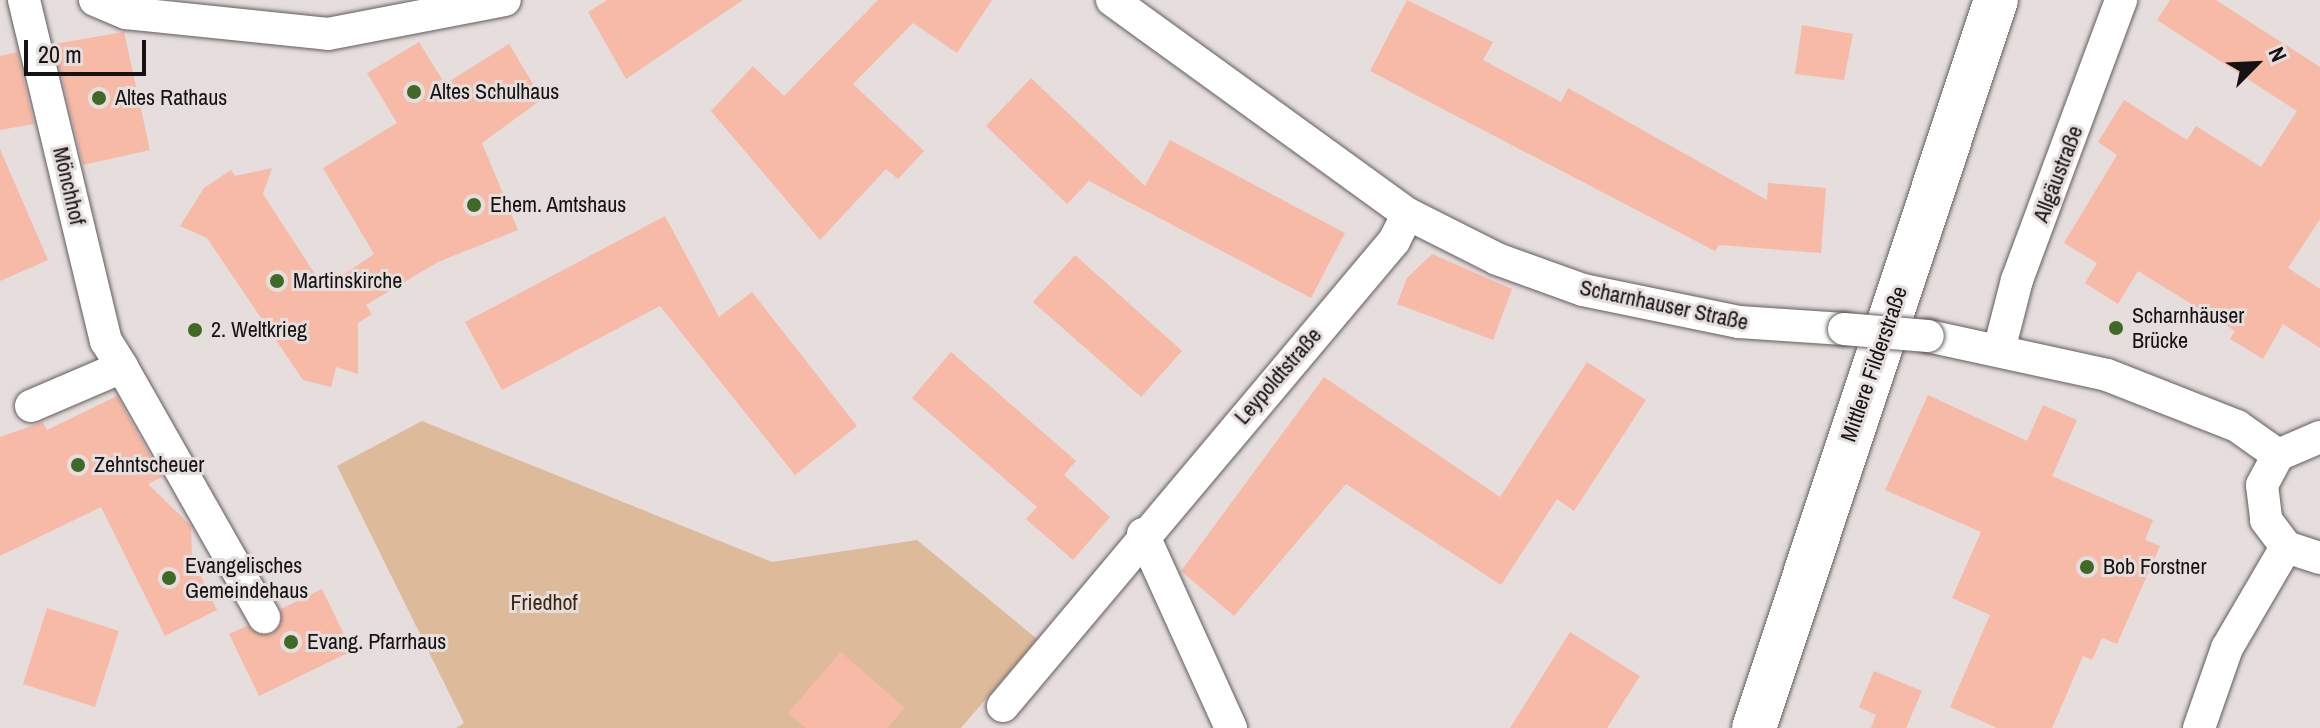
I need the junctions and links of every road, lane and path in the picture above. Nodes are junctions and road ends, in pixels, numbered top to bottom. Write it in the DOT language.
graph roads {
  1 [pos="24,0"];
  2 [pos="95,0"];
  3 [pos="505,0"];
  4 [pos="1112,0"];
  5 [pos="1996,0"];
  6 [pos="2121,0"];
  7 [pos="1408,214"];
  8 [pos="1999,350"];
  9 [pos="122,367"];
  10 [pos="31,406"];
  11 [pos="2320,437"];
  12 [pos="2278,455"];
  13 [pos="1143,534"];
  14 [pos="2286,547"];
  15 [pos="2320,558"];
  16 [pos="264,617"];
  17 [pos="1003,706"];
  18 [pos="1231,728"];
  19 [pos="1754,728"];
  20 [pos="2199,728"];
  1 -- 9 [label="street, Mönchhof"];
  2 -- 3 [label="street"];
  4 -- 7 [label="street, Scharnhauser Straße"];
  5 -- 19 [label="main road, Mittlere Filderstraße"];
  6 -- 8 [label="street, Allgäustraße"];
  7 -- 8 [label="street, Scharnhauser Straße, bridge"];
  7 -- 13 [label="street, Leypoldtstraße"];
  8 -- 12 [label="street, Scharnhauser Straße"];
  9 -- 10 [label="street"];
  9 -- 16 [label="street, Mönchhof"];
  11 -- 12 [label="street"];
  12 -- 14 [label="street"];
  13 -- 17 [label="street, Leypoldtstraße"];
  13 -- 18 [label="street"];
  14 -- 15 [label="street"];
  14 -- 20 [label="street"];
}
